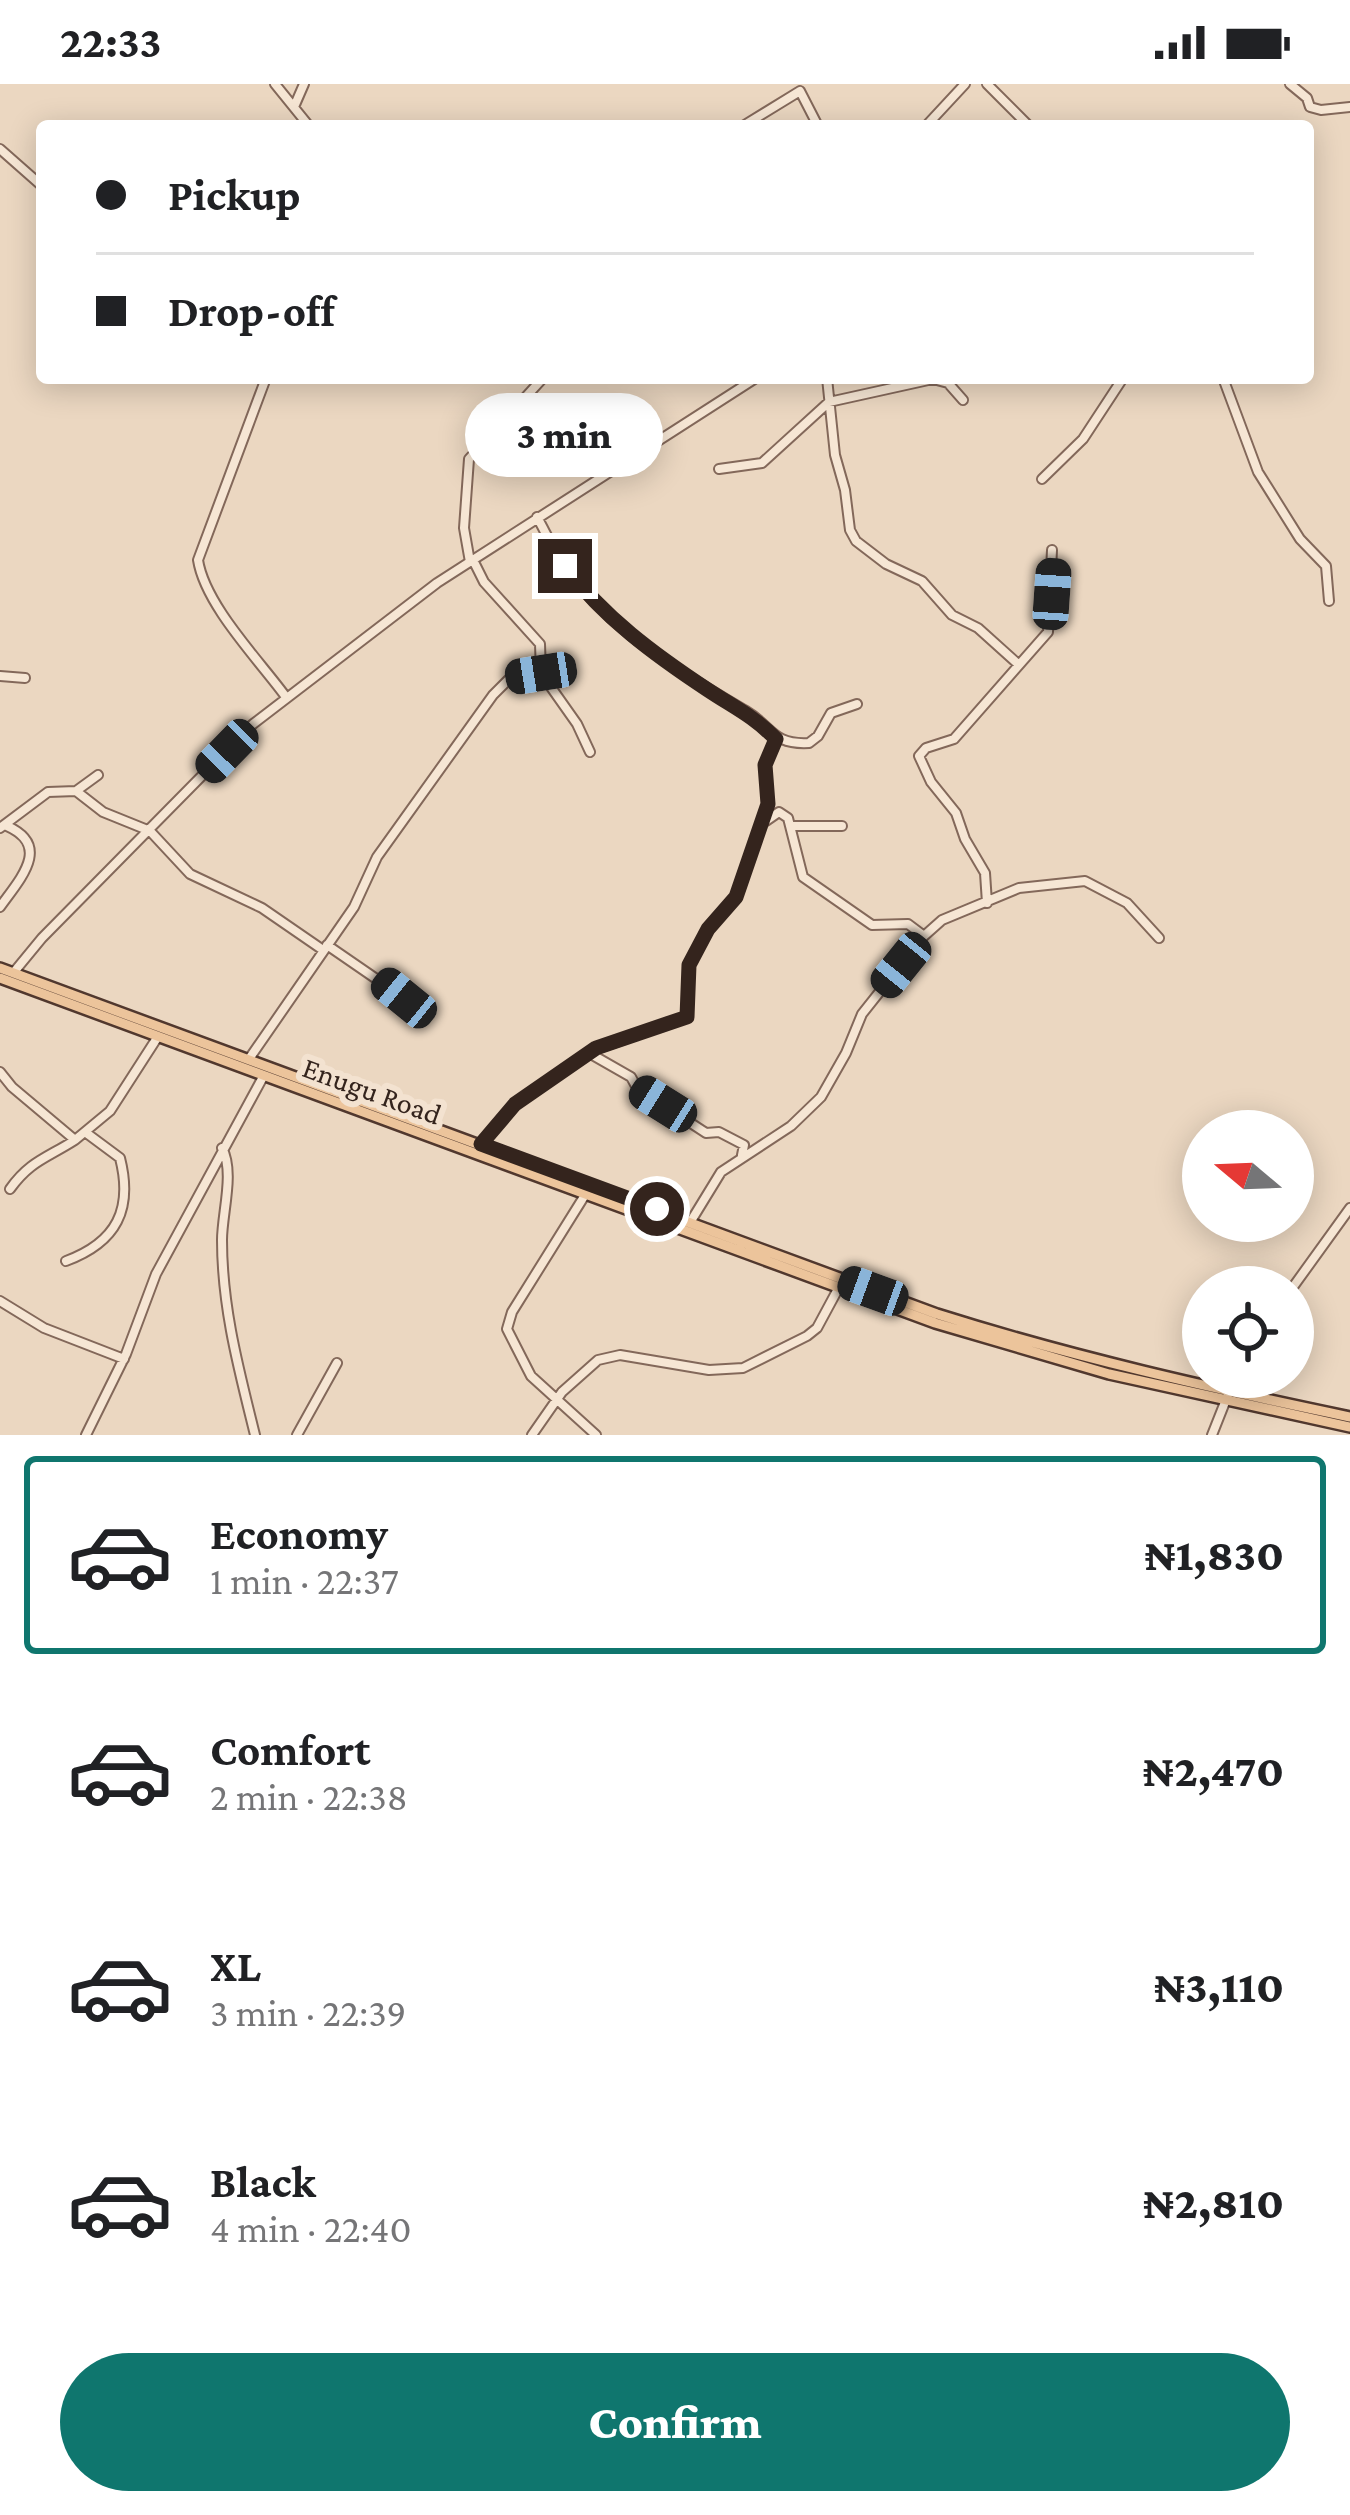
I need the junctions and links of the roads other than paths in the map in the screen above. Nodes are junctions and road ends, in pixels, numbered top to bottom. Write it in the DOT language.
graph roads {
  1 [pos="275,84"];
  2 [pos="304,84"];
  3 [pos="965,84"];
  4 [pos="987,84"];
  5 [pos="1290,84"];
  6 [pos="801,86"];
  7 [pos="294,107"];
  8 [pos="1350,107"];
  9 [pos="304,120"];
  10 [pos="752,120"];
  11 [pos="815,120"];
  12 [pos="932,120"];
  13 [pos="1023,120"];
  14 [pos="0,149"];
  15 [pos="36,181"];
  16 [pos="260,384"];
  17 [pos="536,384"];
  18 [pos="747,384"];
  19 [pos="828,384"];
  20 [pos="910,384"];
  21 [pos="949,384"];
  22 [pos="1119,384"];
  23 [pos="1225,384"];
  24 [pos="963,400"];
  25 [pos="829,402"];
  26 [pos="719,470"];
  27 [pos="1042,479"];
  28 [pos="537,517"];
  29 [pos="1052,550"];
  30 [pos="472,561"];
  31 [pos="1329,601"];
  32 [pos="1018,664"];
  33 [pos="541,673"];
  34 [pos="0,676"];
  35 [pos="25,678"];
  36 [pos="286,697"];
  37 [pos="857,704"];
  38 [pos="776,739"];
  39 [pos="590,752"];
  40 [pos="98,775"];
  41 [pos="76,791"];
  42 [pos="761,826"];
  43 [pos="792,826"];
  44 [pos="842,826"];
  45 [pos="3,827"];
  46 [pos="150,831"];
  47 [pos="986,903"];
  48 [pos="0,908"];
  49 [pos="924,936"];
  50 [pos="1159,938"];
  51 [pos="325,948"];
  52 [pos="0,968"];
  53 [pos="14,972"];
  54 [pos="0,978"];
  55 [pos="404,998"];
  56 [pos="157,1038"];
  57 [pos="590,1053"];
  58 [pos="249,1059"];
  59 [pos="0,1072"];
  60 [pos="263,1077"];
  61 [pos="85,1132"];
  62 [pos="75,1140"];
  63 [pos="481,1144"];
  64 [pos="222,1148"];
  65 [pos="742,1155"];
  66 [pos="10,1189"];
  67 [pos="585,1195"];
  68 [pos="1350,1208"];
  69 [pos="691,1221"];
  70 [pos="66,1261"];
  71 [pos="1309,1266"];
  72 [pos="838,1289"];
  73 [pos="0,1300"];
  74 [pos="124,1359"];
  75 [pos="337,1363"];
  76 [pos="1182,1383"];
  77 [pos="1182,1385"];
  78 [pos="1226,1398"];
  79 [pos="1239,1398"];
  80 [pos="1244,1398"];
  81 [pos="557,1404"];
  82 [pos="1350,1417"];
  83 [pos="1350,1427"];
  84 [pos="86,1435"];
  85 [pos="255,1435"];
  86 [pos="297,1435"];
  87 [pos="532,1435"];
  88 [pos="596,1435"];
  89 [pos="1212,1435"];
  1 -- 7 [label="street"];
  2 -- 7 [label="street"];
  3 -- 12 [label="street"];
  4 -- 13 [label="street"];
  5 -- 8 [label="street"];
  6 -- 10 [label="street"];
  6 -- 11 [label="street"];
  7 -- 9 [label="street"];
  14 -- 15 [label="street"];
  16 -- 36 [label="street"];
  17 -- 30 [label="street"];
  18 -- 28 [label="street"];
  19 -- 25 [label="street"];
  20 -- 25 [label="street"];
  21 -- 24 [label="street"];
  22 -- 27 [label="street"];
  23 -- 31 [label="street"];
  25 -- 26 [label="street"];
  25 -- 32 [label="street"];
  28 -- 30 [label="street"];
  28 -- 38 [label="street"];
  29 -- 32 [label="street"];
  30 -- 33 [label="street"];
  30 -- 36 [label="street"];
  32 -- 47 [label="street"];
  33 -- 39 [label="street"];
  33 -- 51 [label="street"];
  34 -- 35 [label="street"];
  36 -- 46 [label="street"];
  37 -- 38 [label="street"];
  38 -- 42 [label="street"];
  40 -- 41 [label="street"];
  41 -- 45 [label="street"];
  41 -- 46 [label="street"];
  42 -- 43 [label="street"];
  42 -- 57 [label="street"];
  43 -- 44 [label="street"];
  43 -- 49 [label="street"];
  45 -- 48 [label="street"];
  46 -- 51 [label="street"];
  46 -- 53 [label="street"];
  47 -- 49 [label="street"];
  47 -- 50 [label="street"];
  49 -- 65 [label="street"];
  51 -- 55 [label="street"];
  51 -- 58 [label="street"];
  52 -- 53 [label="main road"];
  53 -- 58 [label="main road"];
  54 -- 56 [label="main road, Enugu Road"];
  56 -- 60 [label="main road, Enugu Road"];
  56 -- 61 [label="street"];
  57 -- 63 [label="street"];
  57 -- 65 [label="street"];
  58 -- 63 [label="main road"];
  59 -- 62 [label="street"];
  60 -- 64 [label="street"];
  60 -- 67 [label="main road, Enugu Road"];
  61 -- 62 [label="street"];
  61 -- 70 [label="street"];
  62 -- 66 [label="street"];
  63 -- 69 [label="main road"];
  64 -- 74 [label="street"];
  64 -- 85 [label="street"];
  65 -- 69 [label="street"];
  67 -- 72 [label="main road, Enugu Road"];
  67 -- 81 [label="street"];
  68 -- 71 [label="street"];
  69 -- 76 [label="main road"];
  72 -- 77 [label="main road, Enugu Road"];
  72 -- 81 [label="street"];
  73 -- 74 [label="street"];
  74 -- 84 [label="street"];
  75 -- 86 [label="street"];
  78 -- 89 [label="street"];
  79 -- 83 [label="main road, Enugu Road"];
  80 -- 82 [label="main road"];
  81 -- 87 [label="street"];
  81 -- 88 [label="street"];
}
